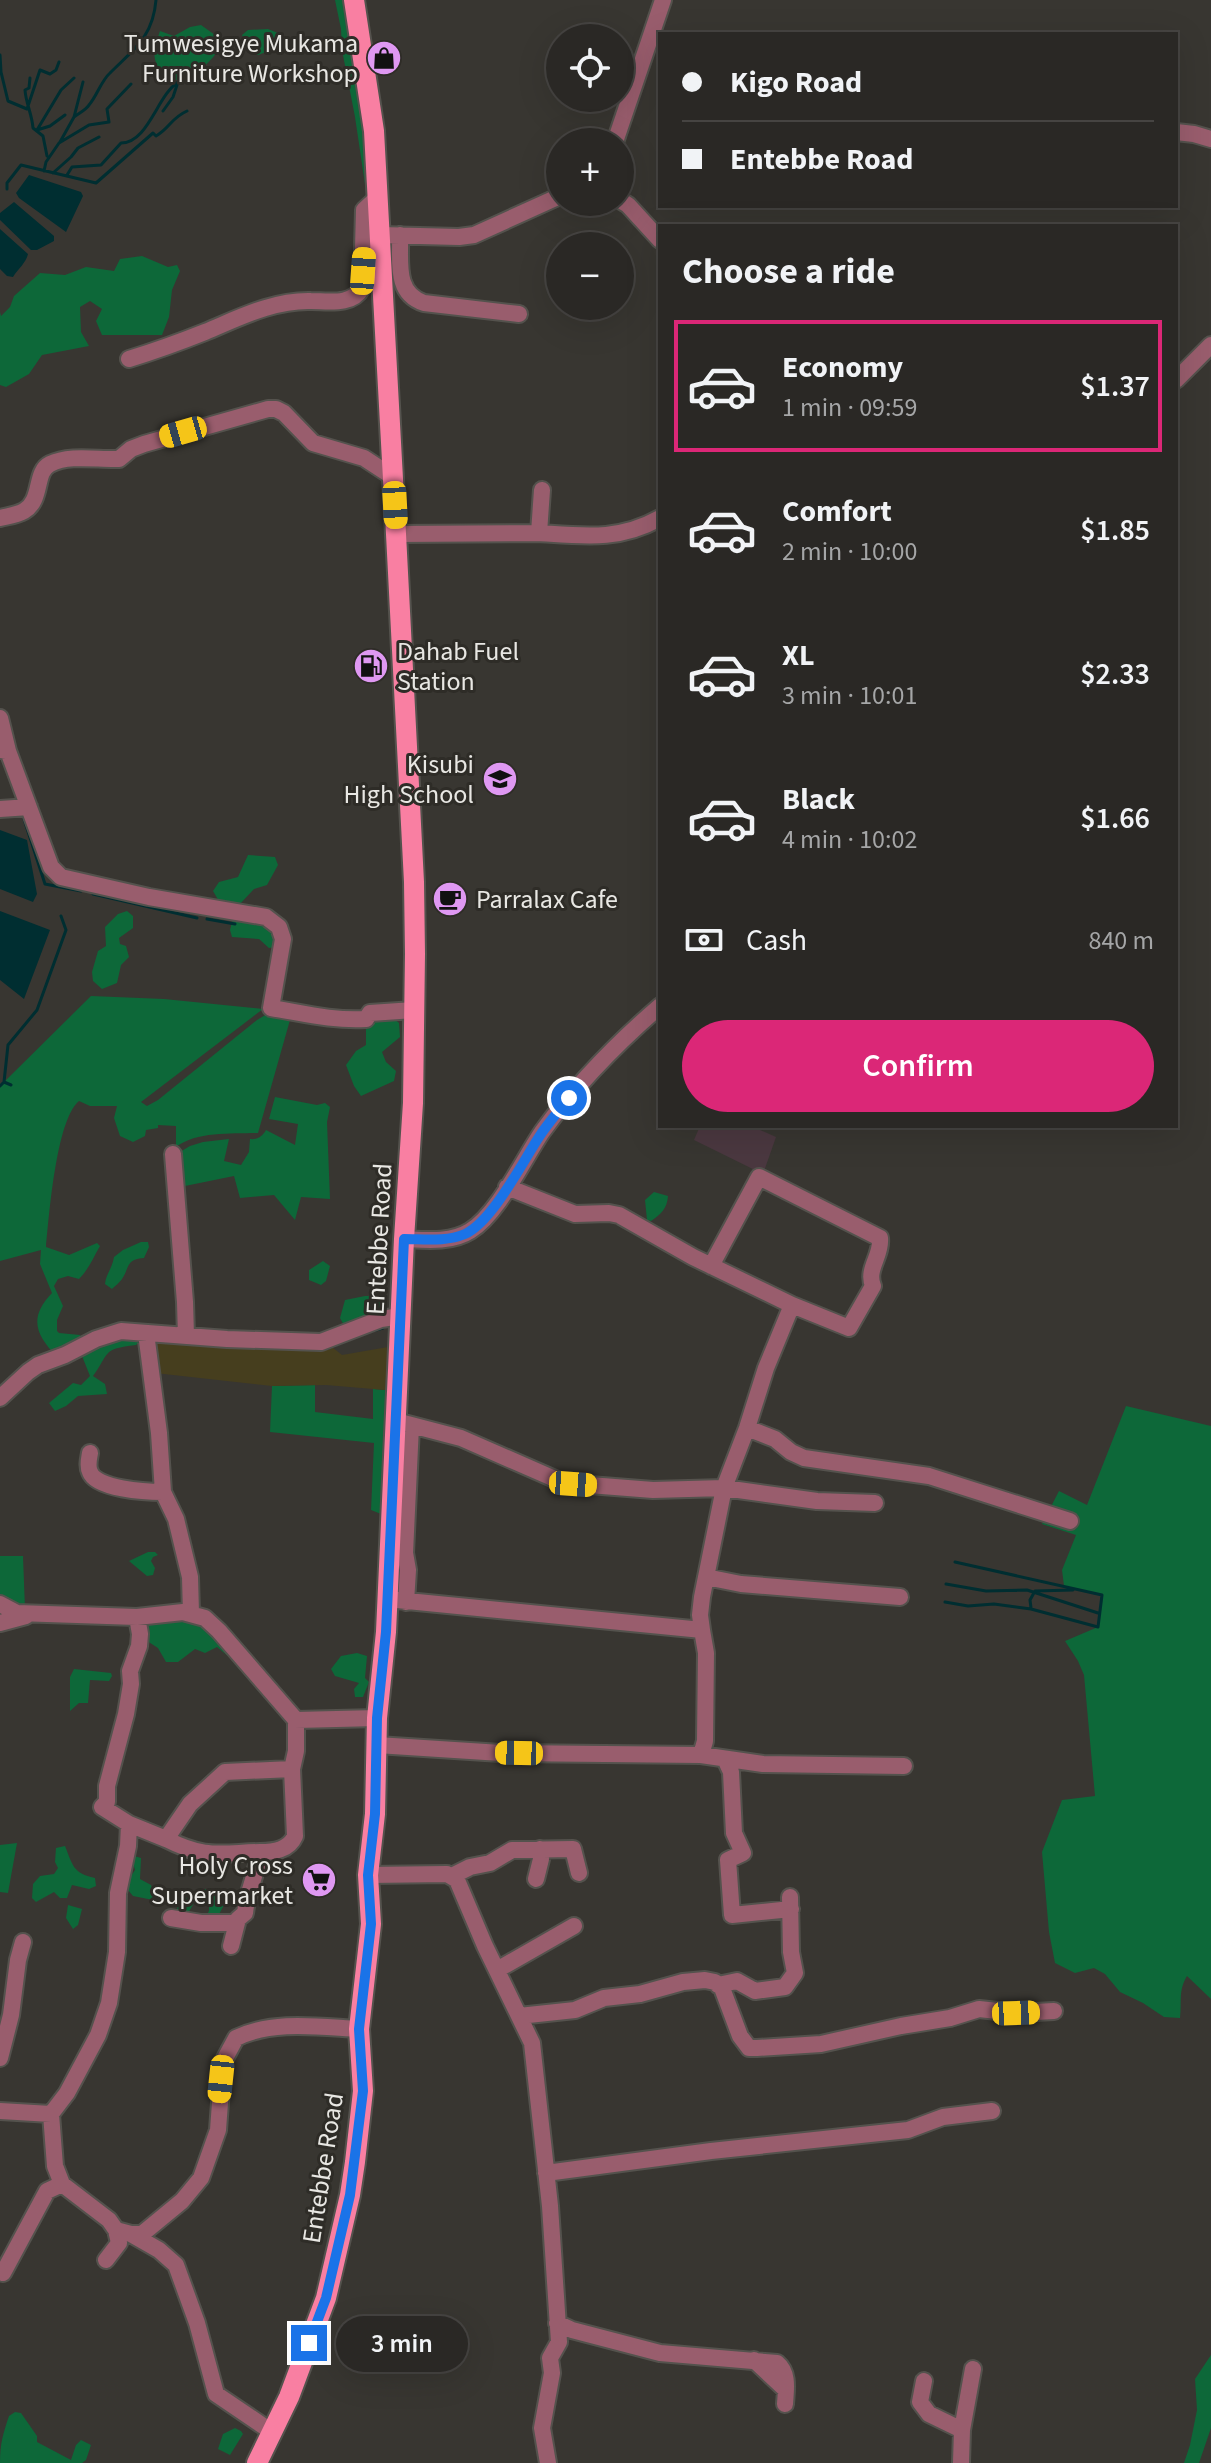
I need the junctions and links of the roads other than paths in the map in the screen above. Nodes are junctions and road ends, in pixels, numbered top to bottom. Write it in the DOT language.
graph roads {
  1 [pos="354,0"];
  2 [pos="663,0"];
  3 [pos="620,128"];
  4 [pos="1178,132"];
  5 [pos="1211,139"];
  6 [pos="377,198"];
  7 [pos="546,202"];
  8 [pos="634,212"];
  9 [pos="390,235"];
  10 [pos="658,238"];
  11 [pos="519,314"];
  12 [pos="1211,345"];
  13 [pos="129,359"];
  14 [pos="1178,378"];
  15 [pos="393,477"];
  16 [pos="542,490"];
  17 [pos="0,518"];
  18 [pos="658,519"];
  19 [pos="539,533"];
  20 [pos="396,534"];
  21 [pos="0,718"];
  22 [pos="4,750"];
  23 [pos="29,807"];
  24 [pos="0,809"];
  25 [pos="658,1008"];
  26 [pos="414,1010"];
  27 [pos="173,1154"];
  28 [pos="507,1187"];
  29 [pos="404,1239"];
  30 [pos="711,1266"];
  31 [pos="792,1305"];
  32 [pos="401,1316"];
  33 [pos="146,1333"];
  34 [pos="186,1336"];
  35 [pos="0,1398"];
  36 [pos="404,1424"];
  37 [pos="747,1428"];
  38 [pos="90,1453"];
  39 [pos="724,1488"];
  40 [pos="163,1492"];
  41 [pos="875,1503"];
  42 [pos="1070,1521"];
  43 [pos="706,1577"];
  44 [pos="900,1597"];
  45 [pos="397,1600"];
  46 [pos="0,1604"];
  47 [pos="191,1613"];
  48 [pos="32,1614"];
  49 [pos="137,1617"];
  50 [pos="0,1623"];
  51 [pos="702,1630"];
  52 [pos="377,1718"];
  53 [pos="296,1720"];
  54 [pos="377,1745"];
  55 [pos="701,1755"];
  56 [pos="725,1759"];
  57 [pos="904,1766"];
  58 [pos="292,1769"];
  59 [pos="129,1824"];
  60 [pos="166,1839"];
  61 [pos="540,1849"];
  62 [pos="260,1852"];
  63 [pos="579,1873"];
  64 [pos="368,1875"];
  65 [pos="452,1876"];
  66 [pos="536,1879"];
  67 [pos="171,1918"];
  68 [pos="237,1923"];
  69 [pos="574,1926"];
  70 [pos="23,1942"];
  71 [pos="231,1946"];
  72 [pos="497,1970"];
  73 [pos="718,1985"];
  74 [pos="1054,2011"];
  75 [pos="519,2016"];
  76 [pos="359,2029"];
  77 [pos="0,2058"];
  78 [pos="0,2111"];
  79 [pos="992,2111"];
  80 [pos="51,2114"];
  81 [pos="546,2173"];
  82 [pos="62,2184"];
  83 [pos="124,2232"];
  84 [pos="106,2260"];
  85 [pos="3,2273"];
  86 [pos="557,2323"];
  87 [pos="973,2369"];
  88 [pos="924,2381"];
  89 [pos="785,2397"];
  90 [pos="962,2430"];
  91 [pos="272,2432"];
  92 [pos="257,2463"];
  93 [pos="548,2463"];
  94 [pos="961,2463"];
  1 -- 6 [label="main road, Entebbe Road"];
  2 -- 3 [label="street"];
  4 -- 5 [label="street"];
  6 -- 9 [label="main road, Entebbe Road"];
  6 -- 13 [label="street"];
  7 -- 9 [label="street"];
  8 -- 10 [label="street"];
  9 -- 11 [label="street"];
  9 -- 15 [label="main road, Entebbe Road"];
  12 -- 14 [label="street"];
  15 -- 17 [label="street"];
  15 -- 20 [label="main road, Entebbe Road"];
  16 -- 19 [label="street"];
  18 -- 19 [label="street"];
  19 -- 20 [label="street"];
  20 -- 26 [label="main road, Entebbe Road"];
  21 -- 22 [label="street"];
  22 -- 23 [label="street"];
  23 -- 24 [label="street"];
  23 -- 26 [label="street"];
  25 -- 28 [label="street"];
  26 -- 29 [label="main road, Entebbe Road"];
  27 -- 34 [label="street"];
  28 -- 29 [label="street"];
  28 -- 30 [label="street"];
  29 -- 32 [label="main road, Entebbe Road"];
  30 -- 31 [label="street"];
  30 -- 31 [label="street"];
  31 -- 37 [label="street"];
  32 -- 34 [label="street"];
  32 -- 36 [label="main road, Entebbe Road"];
  33 -- 34 [label="street"];
  33 -- 35 [label="street"];
  33 -- 40 [label="street"];
  36 -- 39 [label="street"];
  36 -- 45 [label="main road, Entebbe Road"];
  37 -- 39 [label="street"];
  37 -- 42 [label="street"];
  38 -- 40 [label="street"];
  39 -- 41 [label="street"];
  39 -- 43 [label="street"];
  40 -- 47 [label="street"];
  43 -- 44 [label="street"];
  43 -- 51 [label="street"];
  45 -- 51 [label="street"];
  45 -- 52 [label="main road, Entebbe Road"];
  46 -- 49 [label="street"];
  47 -- 49 [label="street"];
  47 -- 53 [label="street"];
  48 -- 50 [label="street"];
  49 -- 59 [label="street"];
  51 -- 55 [label="street"];
  52 -- 53 [label="street"];
  52 -- 54 [label="main road, Entebbe Road"];
  53 -- 58 [label="street"];
  54 -- 55 [label="street"];
  54 -- 64 [label="main road, Entebbe Road"];
  55 -- 56 [label="street"];
  56 -- 57 [label="street"];
  56 -- 73 [label="street"];
  58 -- 60 [label="street"];
  58 -- 62 [label="street"];
  59 -- 60 [label="street"];
  59 -- 80 [label="street"];
  60 -- 62 [label="street"];
  61 -- 63 [label="street"];
  61 -- 65 [label="street"];
  61 -- 66 [label="street"];
  62 -- 68 [label="street"];
  64 -- 65 [label="street"];
  64 -- 76 [label="main road, Entebbe Road"];
  65 -- 72 [label="street"];
  67 -- 68 [label="street"];
  68 -- 71 [label="street"];
  69 -- 72 [label="street"];
  70 -- 77 [label="street"];
  72 -- 75 [label="street"];
  73 -- 74 [label="street"];
  73 -- 75 [label="street"];
  75 -- 81 [label="street"];
  76 -- 83 [label="street"];
  76 -- 91 [label="main road, Entebbe Road"];
  78 -- 80 [label="street"];
  79 -- 81 [label="street"];
  80 -- 82 [label="street"];
  81 -- 86 [label="street"];
  82 -- 83 [label="street"];
  82 -- 85 [label="street"];
  83 -- 84 [label="street"];
  83 -- 91 [label="street"];
  86 -- 89 [label="street"];
  86 -- 93 [label="street"];
  87 -- 90 [label="street"];
  88 -- 90 [label="street"];
  90 -- 94 [label="street"];
  91 -- 92 [label="main road, Entebbe Road"];
}
